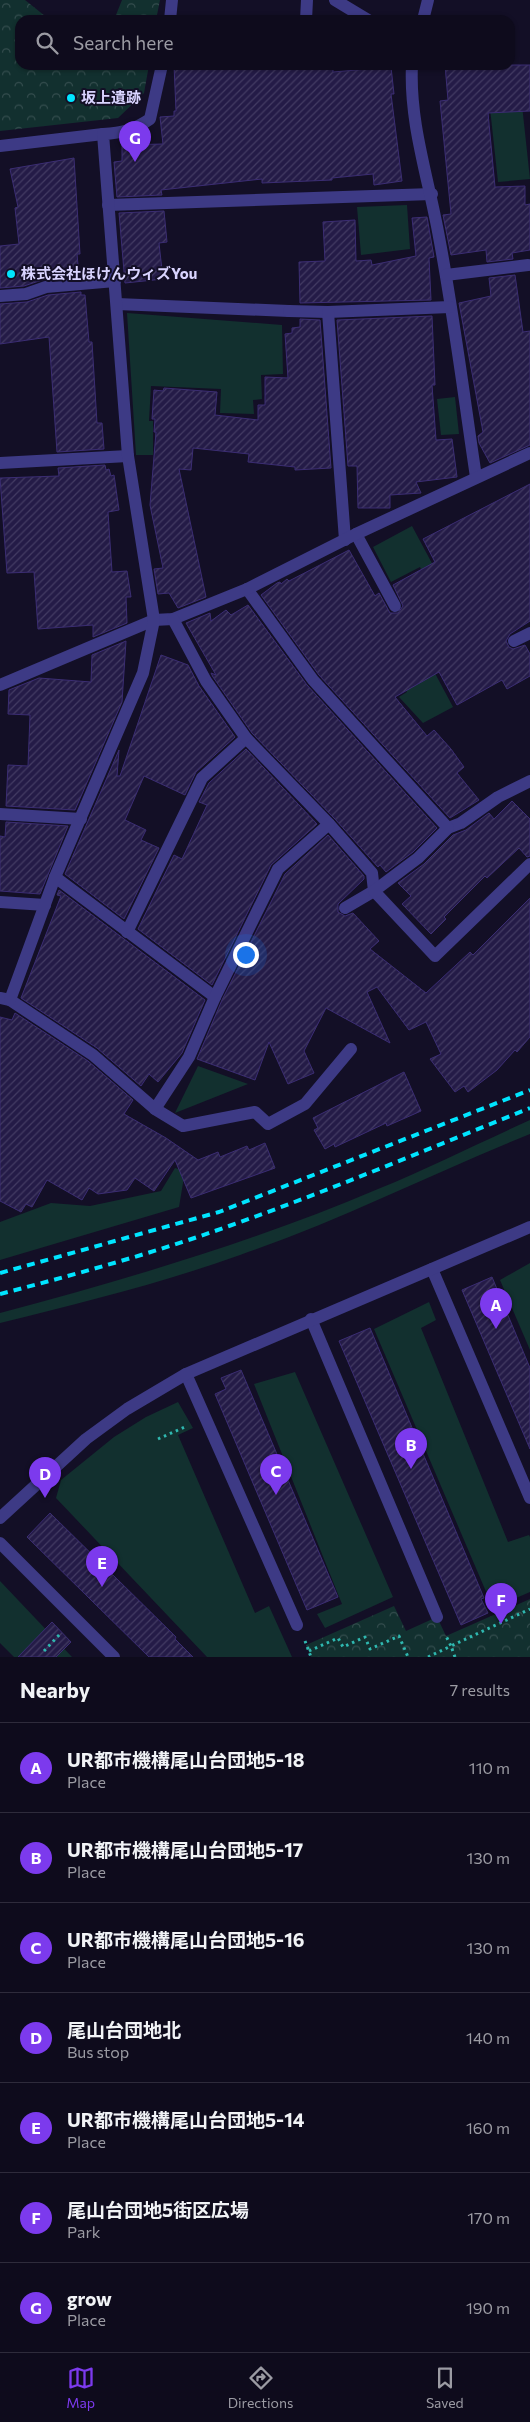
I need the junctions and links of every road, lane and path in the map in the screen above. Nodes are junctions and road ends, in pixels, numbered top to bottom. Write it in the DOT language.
graph roads {
  1 [pos="172,0"];
  2 [pos="307,0"];
  3 [pos="335,0"];
  4 [pos="428,0"];
  5 [pos="170,15"];
  6 [pos="306,15"];
  7 [pos="360,15"];
  8 [pos="424,15"];
  9 [pos="161,70"];
  10 [pos="412,70"];
  11 [pos="104,134"];
  12 [pos="0,146"];
  13 [pos="432,194"];
  14 [pos="108,205"];
  15 [pos="530,268"];
  16 [pos="446,275"];
  17 [pos="115,280"];
  18 [pos="0,296"];
  19 [pos="117,304"];
  20 [pos="450,307"];
  21 [pos="328,312"];
  22 [pos="530,454"];
  23 [pos="128,456"];
  24 [pos="0,463"];
  25 [pos="476,477"];
  26 [pos="351,537"];
  27 [pos="247,589"];
  28 [pos="395,606"];
  29 [pos="173,619"];
  30 [pos="154,620"];
  31 [pos="530,633"];
  32 [pos="514,641"];
  33 [pos="0,685"];
  34 [pos="246,738"];
  35 [pos="530,781"];
  36 [pos="0,814"];
  37 [pos="81,819"];
  38 [pos="329,824"];
  39 [pos="448,828"];
  40 [pos="530,864"];
  41 [pos="55,877"];
  42 [pos="374,891"];
  43 [pos="0,902"];
  44 [pos="45,905"];
  45 [pos="345,908"];
  46 [pos="127,932"];
  47 [pos="215,997"];
  48 [pos="5,999"];
  49 [pos="351,1049"];
  50 [pos="154,1109"];
  51 [pos="530,1227"];
  52 [pos="432,1270"];
  53 [pos="310,1319"];
  54 [pos="186,1374"];
  55 [pos="206,1418"];
  56 [pos="158,1439"];
  57 [pos="530,1498"];
  58 [pos="0,1518"];
  59 [pos="0,1543"];
  60 [pos="530,1609"];
  61 [pos="437,1618"];
  62 [pos="298,1624"];
  63 [pos="450,1646"];
  64 [pos="309,1651"];
  65 [pos="114,1657"];
  66 [pos="408,1657"];
  67 [pos="428,1657"];
  68 [pos="455,1657"];
  1 -- 5 [label="street"];
  2 -- 6 [label="street"];
  3 -- 7 [label="street"];
  4 -- 8 [label="street"];
  9 -- 11 [label="street"];
  10 -- 13 [label="street"];
  11 -- 12 [label="street"];
  11 -- 14 [label="street"];
  13 -- 14 [label="street"];
  13 -- 16 [label="street"];
  14 -- 17 [label="street"];
  15 -- 16 [label="street"];
  16 -- 20 [label="street"];
  17 -- 18 [label="street"];
  17 -- 19 [label="street"];
  19 -- 21 [label="street"];
  19 -- 23 [label="street"];
  20 -- 21 [label="street"];
  20 -- 25 [label="street"];
  21 -- 26 [label="street"];
  22 -- 25 [label="street"];
  23 -- 24 [label="street"];
  23 -- 30 [label="street"];
  25 -- 26 [label="street"];
  26 -- 27 [label="street"];
  26 -- 28 [label="street"];
  27 -- 29 [label="street"];
  27 -- 39 [label="street"];
  29 -- 30 [label="street"];
  29 -- 34 [label="street"];
  30 -- 33 [label="street"];
  30 -- 37 [label="street"];
  31 -- 32 [label="street"];
  34 -- 38 [label="street"];
  34 -- 46 [label="street"];
  35 -- 39 [label="street"];
  36 -- 37 [label="street"];
  37 -- 41 [label="street"];
  38 -- 42 [label="street"];
  38 -- 47 [label="street"];
  39 -- 42 [label="street"];
  40 -- 42 [label="street"];
  41 -- 44 [label="street"];
  41 -- 46 [label="street"];
  42 -- 45 [label="street"];
  43 -- 44 [label="street"];
  44 -- 48 [label="street"];
  46 -- 47 [label="street"];
  47 -- 50 [label="street"];
  48 -- 50 [label="street"];
  49 -- 50 [label="street"];
  51 -- 52 [label="street"];
  52 -- 53 [label="street"];
  52 -- 57 [label="street"];
  53 -- 54 [label="street"];
  53 -- 61 [label="street"];
  54 -- 55 [label="street"];
  54 -- 58 [label="street"];
  55 -- 56 [label="path"];
  55 -- 62 [label="street"];
  59 -- 65 [label="street"];
  60 -- 63 [label="path"];
  63 -- 67 [label="path"];
  63 -- 68 [label="path"];
  64 -- 66 [label="path"];
}
